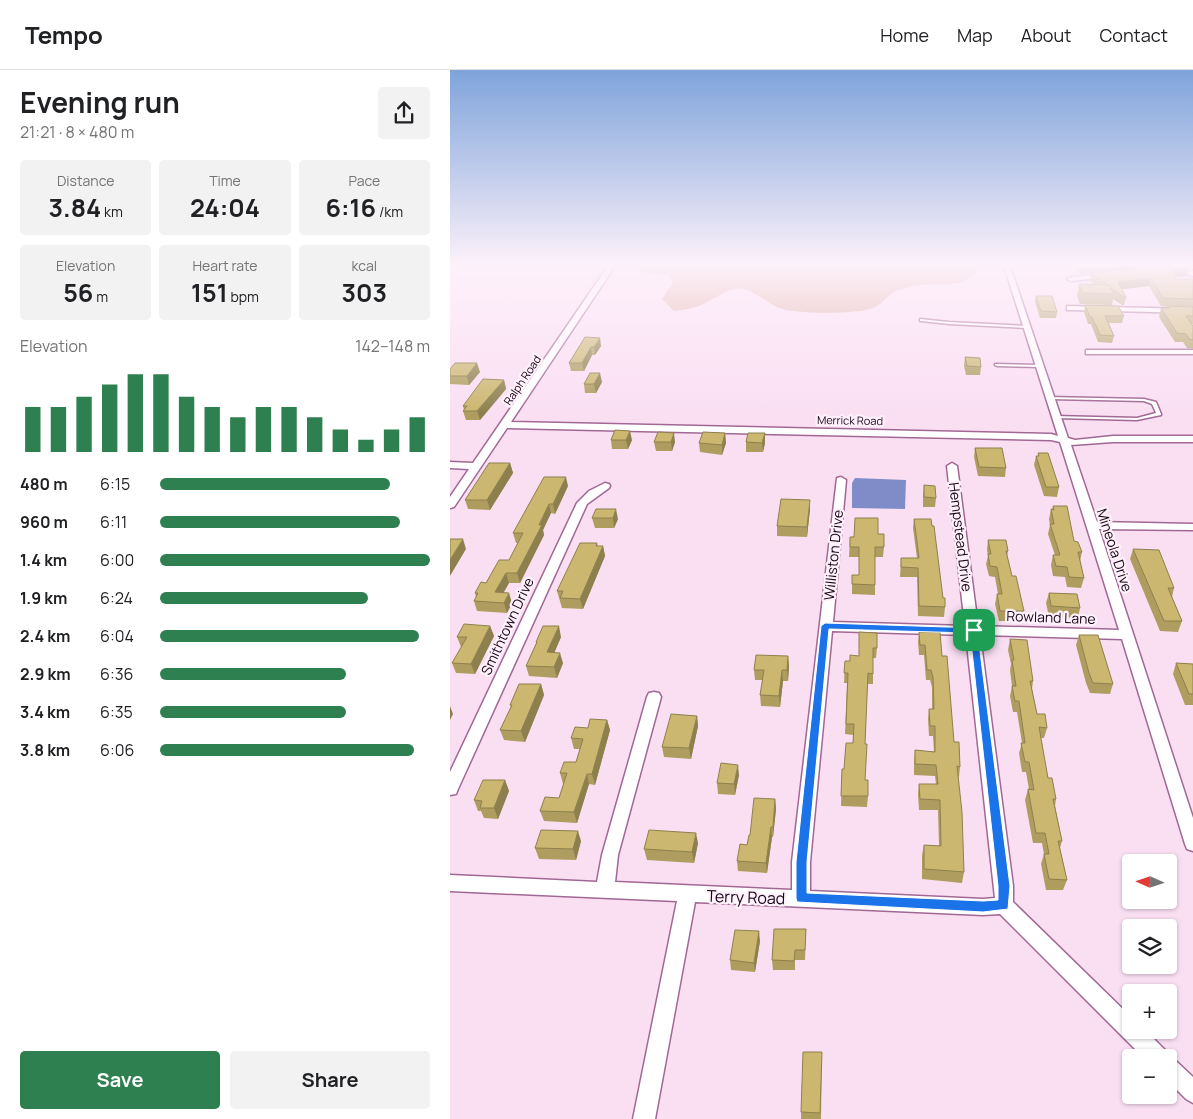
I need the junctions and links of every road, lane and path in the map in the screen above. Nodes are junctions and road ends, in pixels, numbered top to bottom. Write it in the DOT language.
graph roads {
  1 [pos="579,315"];
  2 [pos="1023,315"];
  3 [pos="921,320"];
  4 [pos="1027,326"];
  5 [pos="1089,352"];
  6 [pos="1193,352"];
  7 [pos="997,365"];
  8 [pos="1040,366"];
  9 [pos="1050,398"];
  10 [pos="1056,416"];
  11 [pos="505,424"];
  12 [pos="1193,439"];
  13 [pos="1064,442"];
  14 [pos="450,465"];
  15 [pos="477,466"];
  16 [pos="952,466"];
  17 [pos="841,480"];
  18 [pos="605,486"];
  19 [pos="450,506"];
  20 [pos="1092,524"];
  21 [pos="1193,527"];
  22 [pos="825,626"];
  23 [pos="974,630"];
  24 [pos="1126,635"];
  25 [pos="654,697"];
  26 [pos="450,788"];
  27 [pos="1193,844"];
  28 [pos="450,883"];
  29 [pos="605,890"];
  30 [pos="687,895"];
  31 [pos="801,898"];
  32 [pos="1004,905"];
  33 [pos="1150,1049"];
  34 [pos="1177,1076"];
  35 [pos="1193,1092"];
  36 [pos="644,1119"];
  1 -- 11 [label="street, Ralph Road"];
  2 -- 4 [label="street, Mineola Drive"];
  3 -- 4 [label="lane"];
  4 -- 8 [label="street, Mineola Drive"];
  5 -- 6 [label="street"];
  7 -- 8 [label="lane"];
  8 -- 9 [label="street, Mineola Drive"];
  9 -- 10 [label="street, Mineola Drive"];
  9 -- 10 [label="lane"];
  10 -- 13 [label="street, Mineola Drive"];
  11 -- 13 [label="street, Merrick Road"];
  11 -- 15 [label="street, Ralph Road"];
  12 -- 13 [label="street, Merrick Road"];
  13 -- 20 [label="street, Mineola Drive"];
  14 -- 15 [label="street"];
  15 -- 19 [label="street, Ralph Road"];
  16 -- 23 [label="street, Hempstead Drive"];
  17 -- 22 [label="street, Williston Drive"];
  18 -- 26 [label="street, Smithtown Drive"];
  20 -- 21 [label="street"];
  20 -- 24 [label="street, Mineola Drive"];
  22 -- 23 [label="street, Rowland Lane"];
  22 -- 31 [label="street, Williston Drive"];
  23 -- 24 [label="street, Rowland Lane"];
  23 -- 32 [label="street, Hempstead Drive"];
  24 -- 27 [label="street, Mineola Drive"];
  25 -- 29 [label="street"];
  28 -- 29 [label="street, Terry Road"];
  29 -- 30 [label="street, Terry Road"];
  30 -- 31 [label="street, Terry Road"];
  30 -- 36 [label="street"];
  31 -- 32 [label="street, Terry Road"];
  32 -- 33 [label="street"];
  34 -- 35 [label="street"];
}
